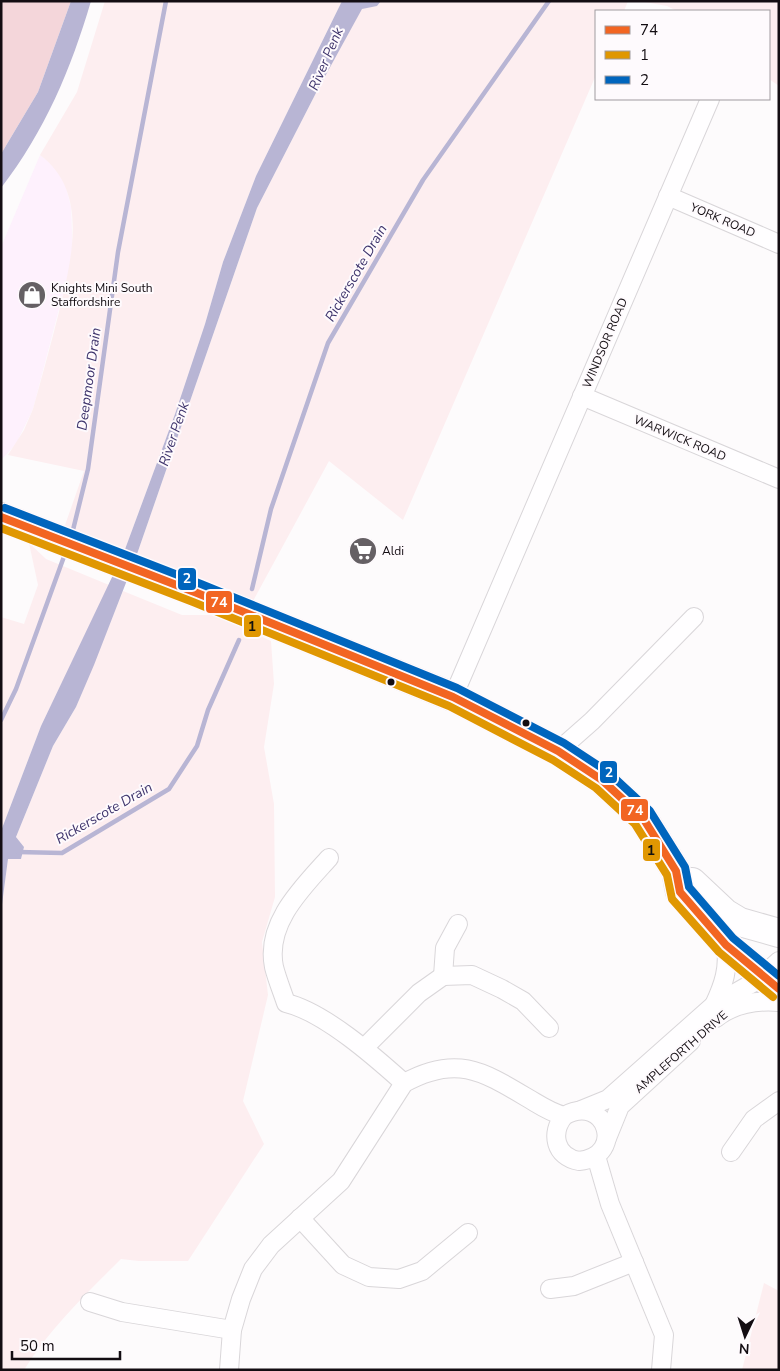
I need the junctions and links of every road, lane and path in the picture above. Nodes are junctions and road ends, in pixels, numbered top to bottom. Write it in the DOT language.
graph roads {
  1 [pos="710,100"];
  2 [pos="668,196"];
  3 [pos="779,244"];
  4 [pos="582,396"];
  5 [pos="779,479"];
  6 [pos="1,517"];
  7 [pos="694,617"];
  8 [pos="453,697"];
  9 [pos="558,751"];
  10 [pos="329,858"];
  11 [pos="676,872"];
  12 [pos="458,924"];
  13 [pos="779,932"];
  14 [pos="726,945"];
  15 [pos="774,975"];
  16 [pos="443,976"];
  17 [pos="779,1002"];
  18 [pos="714,1005"];
  19 [pos="549,1028"];
  20 [pos="364,1048"];
  21 [pos="404,1083"];
  22 [pos="779,1101"];
  23 [pos="564,1112"];
  24 [pos="607,1138"];
  25 [pos="731,1152"];
  26 [pos="596,1156"];
  27 [pos="579,1161"];
  28 [pos="600,1176"];
  29 [pos="300,1218"];
  30 [pos="468,1233"];
  31 [pos="634,1262"];
  32 [pos="550,1289"];
  33 [pos="90,1302"];
  34 [pos="232,1330"];
  35 [pos="229,1370"];
  36 [pos="661,1370"];
  1 -- 2 [label="street, WINDSOR ROAD"];
  2 -- 3 [label="street, YORK ROAD"];
  2 -- 4 [label="street, WINDSOR ROAD"];
  4 -- 5 [label="street, WARWICK ROAD"];
  4 -- 8 [label="street, WINDSOR ROAD"];
  6 -- 8 [label="highway"];
  7 -- 9 [label="street"];
  8 -- 9 [label="highway"];
  9 -- 11 [label="highway"];
  10 -- 20 [label="street"];
  11 -- 13 [label="highway"];
  11 -- 14 [label="highway"];
  12 -- 16 [label="street"];
  14 -- 15 [label="highway"];
  14 -- 18 [label="street, AMPLEFORTH DRIVE"];
  15 -- 18 [label="street, AMPLEFORTH DRIVE"];
  16 -- 19 [label="street"];
  16 -- 20 [label="street"];
  17 -- 24 [label="street, AMPLEFORTH DRIVE"];
  18 -- 23 [label="street, AMPLEFORTH DRIVE"];
  20 -- 21 [label="street"];
  21 -- 23 [label="street"];
  21 -- 29 [label="street"];
  22 -- 25 [label="street"];
  23 -- 24 [label="street"];
  23 -- 27 [label="street"];
  24 -- 26 [label="street, AMPLEFORTH DRIVE"];
  26 -- 27 [label="street"];
  26 -- 28 [label="street"];
  27 -- 28 [label="street"];
  28 -- 31 [label="street"];
  29 -- 30 [label="street"];
  29 -- 34 [label="street"];
  31 -- 32 [label="street"];
  31 -- 36 [label="street"];
  33 -- 34 [label="street"];
  34 -- 35 [label="street"];
}
